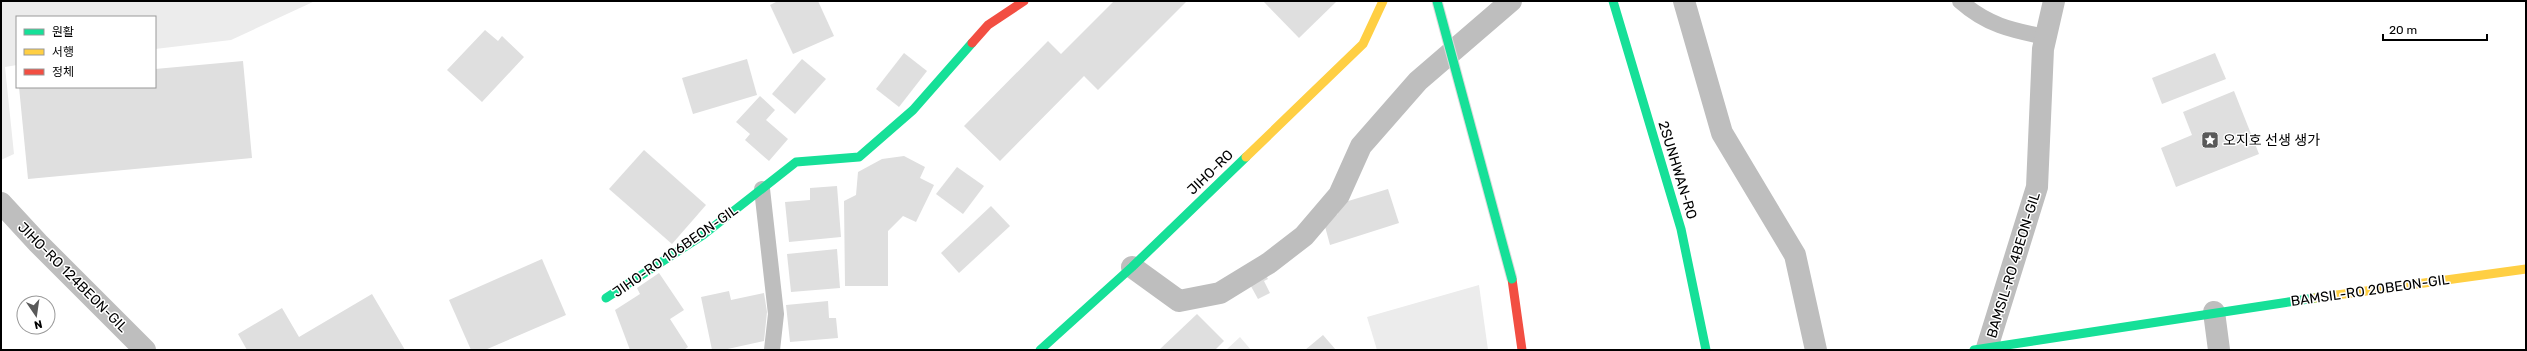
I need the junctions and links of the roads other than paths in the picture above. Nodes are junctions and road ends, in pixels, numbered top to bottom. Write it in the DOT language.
graph roads {
  1 [pos="1024,1"];
  2 [pos="1384,1"];
  3 [pos="1437,1"];
  4 [pos="1511,1"];
  5 [pos="1613,1"];
  6 [pos="1684,1"];
  7 [pos="1960,1"];
  8 [pos="2054,1"];
  9 [pos="2045,37"];
  10 [pos="762,189"];
  11 [pos="1,203"];
  12 [pos="1132,266"];
  13 [pos="2526,269"];
  14 [pos="606,298"];
  15 [pos="2214,312"];
  16 [pos="1980,349"];
  17 [pos="146,350"];
  18 [pos="772,350"];
  19 [pos="1040,350"];
  20 [pos="1522,350"];
  21 [pos="1706,350"];
  22 [pos="1816,350"];
  23 [pos="2219,350"];
  1 -- 10 [label="main road, JIHO-RO 106BEON-GIL"];
  2 -- 12 [label="main road, JIHO-RO"];
  3 -- 20 [label="main road, bridge"];
  4 -- 12 [label="street"];
  5 -- 21 [label="main road, 2SUNHWAN-RO"];
  6 -- 22 [label="street"];
  7 -- 9 [label="lane"];
  8 -- 9 [label="street, BAMSIL-RO 4BEON-GIL"];
  9 -- 16 [label="street, BAMSIL-RO 4BEON-GIL"];
  10 -- 14 [label="main road, JIHO-RO 106BEON-GIL"];
  10 -- 18 [label="lane"];
  11 -- 17 [label="street, JIHO-RO 124BEON-GIL"];
  12 -- 19 [label="main road, JIHO-RO"];
  13 -- 15 [label="main road, BAMSIL-RO 20BEON-GIL"];
  15 -- 16 [label="main road, BAMSIL-RO 20BEON-GIL"];
  15 -- 23 [label="street"];
}
